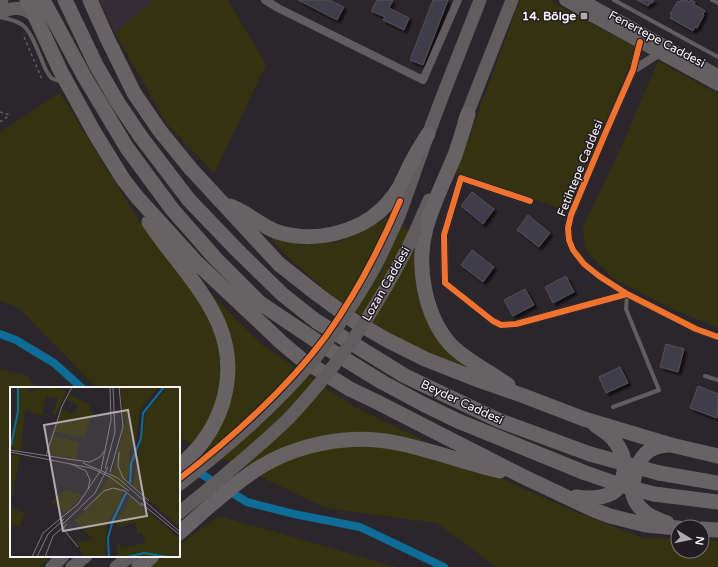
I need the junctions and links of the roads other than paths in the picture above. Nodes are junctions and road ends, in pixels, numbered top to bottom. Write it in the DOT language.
graph roads {
  1 [pos="27,0"];
  2 [pos="43,0"];
  3 [pos="65,0"];
  4 [pos="90,0"];
  5 [pos="265,0"];
  6 [pos="458,0"];
  7 [pos="480,0"];
  8 [pos="512,0"];
  9 [pos="565,0"];
  10 [pos="582,0"];
  11 [pos="614,0"];
  12 [pos="712,0"];
  13 [pos="718,3"];
  14 [pos="0,13"];
  15 [pos="35,16"];
  16 [pos="0,17"];
  17 [pos="640,42"];
  18 [pos="660,53"];
  19 [pos="718,57"];
  20 [pos="633,70"];
  21 [pos="718,74"];
  22 [pos="59,80"];
  23 [pos="718,85"];
  24 [pos="468,114"];
  25 [pos="428,134"];
  26 [pos="137,197"];
  27 [pos="220,201"];
  28 [pos="530,201"];
  29 [pos="627,294"];
  30 [pos="718,337"];
  31 [pos="705,376"];
  32 [pos="718,380"];
  33 [pos="524,396"];
  34 [pos="613,408"];
  35 [pos="584,419"];
  36 [pos="671,445"];
  37 [pos="718,456"];
  38 [pos="180,465"];
  39 [pos="522,476"];
  40 [pos="718,483"];
  41 [pos="180,484"];
  42 [pos="563,495"];
  43 [pos="718,502"];
  44 [pos="180,512"];
  45 [pos="670,524"];
  46 [pos="670,526"];
  47 [pos="180,532"];
  48 [pos="62,557"];
  49 [pos="130,557"];
  50 [pos="151,557"];
  51 [pos="52,567"];
  52 [pos="116,567"];
  53 [pos="138,567"];
  1 -- 15 [label="highway"];
  2 -- 43 [label="highway, Beyder Caddesi, bridge"];
  3 -- 40 [label="highway, Beyder Caddesi, bridge"];
  4 -- 27 [label="highway"];
  5 -- 6 [label="street"];
  7 -- 25 [label="main road, Lozan Caddesi"];
  8 -- 24 [label="main road, Lozan Caddesi"];
  9 -- 17 [label="main road, Fenertepe Caddesi"];
  10 -- 21 [label="main road, Fenertepe Caddesi"];
  11 -- 19 [label="lane"];
  12 -- 13 [label="lane"];
  14 -- 15 [label="main road"];
  15 -- 22 [label="highway"];
  16 -- 22 [label="lane"];
  17 -- 18 [label="main road, Fenertepe Caddesi"];
  17 -- 20 [label="street, Fetihtepe Caddesi"];
  18 -- 20 [label="street"];
  18 -- 23 [label="main road, Fenertepe Caddesi"];
  20 -- 29 [label="street, Fetihtepe Caddesi"];
  22 -- 26 [label="highway"];
  24 -- 33 [label="highway"];
  24 -- 44 [label="main road, Lozan Caddesi, bridge"];
  25 -- 27 [label="highway"];
  25 -- 41 [label="main road, Lozan Caddesi, bridge"];
  26 -- 38 [label="highway"];
  26 -- 39 [label="highway"];
  27 -- 33 [label="highway"];
  28 -- 29 [label="street"];
  29 -- 30 [label="street, Fetihtepe Caddesi"];
  29 -- 34 [label="lane"];
  31 -- 32 [label="lane"];
  33 -- 35 [label="highway"];
  35 -- 36 [label="highway"];
  35 -- 42 [label="highway"];
  36 -- 37 [label="highway"];
  36 -- 45 [label="highway"];
  39 -- 42 [label="highway"];
  39 -- 47 [label="highway"];
  42 -- 46 [label="highway"];
  48 -- 51 [label="main road"];
  49 -- 52 [label="main road"];
  50 -- 53 [label="highway"];
}
